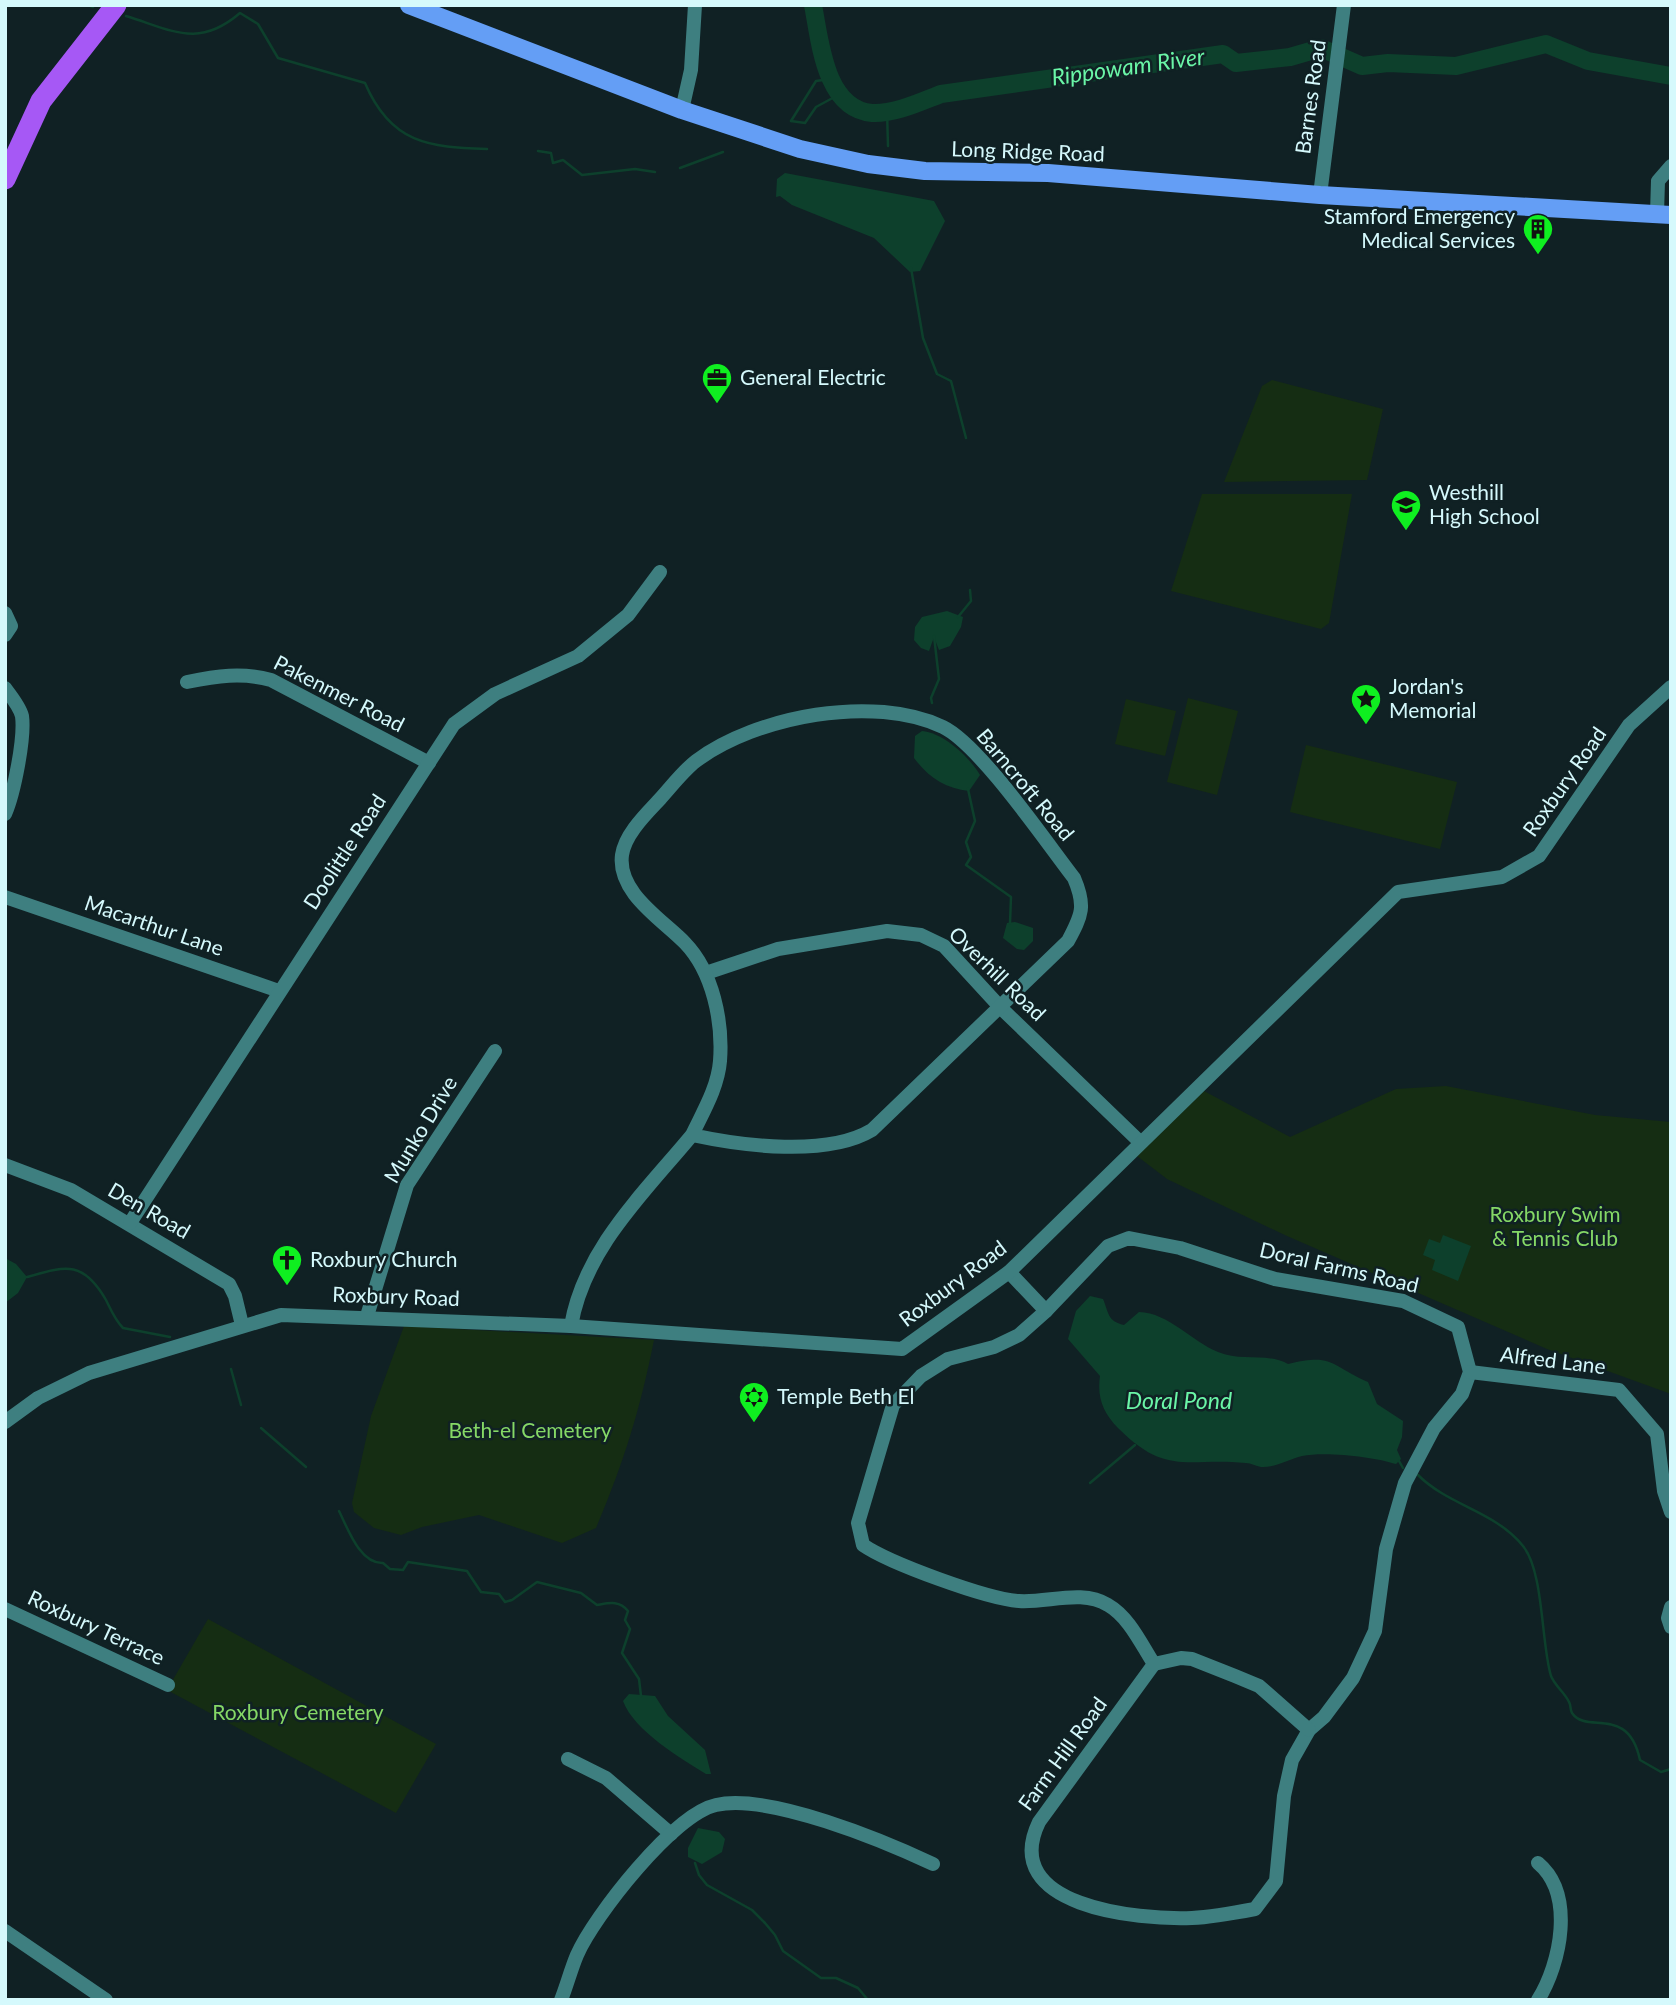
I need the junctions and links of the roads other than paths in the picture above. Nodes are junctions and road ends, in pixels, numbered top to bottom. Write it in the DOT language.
graph roads {
  1 [pos="116,5"];
  2 [pos="409,5"];
  3 [pos="695,5"];
  4 [pos="1343,5"];
  5 [pos="681,110"];
  6 [pos="1671,166"];
  7 [pos="5,179"];
  8 [pos="1320,195"];
  9 [pos="1664,215"];
  10 [pos="660,572"];
  11 [pos="5,613"];
  12 [pos="5,635"];
  13 [pos="187,682"];
  14 [pos="1671,687"];
  15 [pos="5,688"];
  16 [pos="429,763"];
  17 [pos="5,814"];
  18 [pos="10,899"];
  19 [pos="706,973"];
  20 [pos="279,990"];
  21 [pos="1001,1008"];
  22 [pos="495,1051"];
  23 [pos="692,1135"];
  24 [pos="1140,1142"];
  25 [pos="5,1165"];
  26 [pos="130,1223"];
  27 [pos="1009,1272"];
  28 [pos="1046,1311"];
  29 [pos="367,1316"];
  30 [pos="242,1325"];
  31 [pos="571,1326"];
  32 [pos="1470,1372"];
  33 [pos="5,1422"];
  34 [pos="1671,1512"];
  35 [pos="1671,1607"];
  36 [pos="5,1609"];
  37 [pos="1671,1627"];
  38 [pos="1154,1664"];
  39 [pos="168,1685"];
  40 [pos="1310,1730"];
  41 [pos="568,1759"];
  42 [pos="671,1834"];
  43 [pos="1538,1863"];
  44 [pos="933,1864"];
  45 [pos="5,1931"];
  46 [pos="106,2000"];
  47 [pos="561,2000"];
  48 [pos="1538,2000"];
  1 -- 7 [label="highway"];
  2 -- 5 [label="main road, Long Ridge Road"];
  3 -- 5 [label="street"];
  4 -- 8 [label="street, Barnes Road"];
  5 -- 8 [label="main road, Long Ridge Road"];
  6 -- 9 [label="street"];
  8 -- 9 [label="main road, Long Ridge Road"];
  10 -- 16 [label="street, Doolittle Road"];
  11 -- 12 [label="street"];
  13 -- 16 [label="street, Pakenmer Road"];
  14 -- 24 [label="street, Roxbury Road"];
  15 -- 17 [label="street"];
  16 -- 20 [label="street, Doolittle Road"];
  18 -- 20 [label="street, Macarthur Lane"];
  19 -- 21 [label="street, Overhill Road"];
  19 -- 21 [label="street, Barncroft Road"];
  19 -- 23 [label="street, Barncroft Road"];
  20 -- 26 [label="street, Doolittle Road"];
  21 -- 23 [label="street, Barncroft Road"];
  21 -- 24 [label="street, Overhill Road"];
  22 -- 29 [label="street, Munko Drive"];
  23 -- 31 [label="street, Barncroft Road"];
  24 -- 27 [label="street, Roxbury Road"];
  25 -- 26 [label="street, Den Road"];
  26 -- 30 [label="street, Den Road"];
  27 -- 28 [label="street"];
  27 -- 31 [label="street, Roxbury Road"];
  28 -- 32 [label="street, Doral Farms Road"];
  28 -- 38 [label="street, Doral Farms Road"];
  29 -- 30 [label="street, Roxbury Road"];
  29 -- 31 [label="street, Roxbury Road"];
  30 -- 33 [label="street, Roxbury Road"];
  32 -- 34 [label="street, Alfred Lane"];
  32 -- 40 [label="street"];
  35 -- 37 [label="street"];
  36 -- 39 [label="street, Roxbury Terrace"];
  38 -- 40 [label="street"];
  38 -- 40 [label="street, Farm Hill Road"];
  41 -- 42 [label="street"];
  42 -- 44 [label="street"];
  42 -- 47 [label="street"];
  43 -- 48 [label="street"];
  45 -- 46 [label="street"];
}
